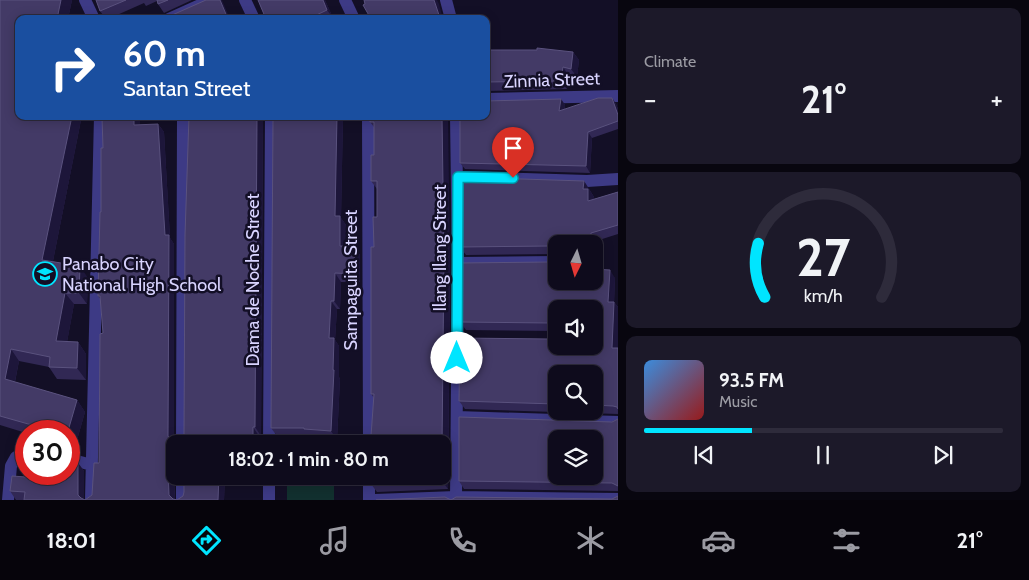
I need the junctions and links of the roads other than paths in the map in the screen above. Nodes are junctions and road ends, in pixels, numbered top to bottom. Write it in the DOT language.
graph roads {
  1 [pos="85,0"];
  2 [pos="211,0"];
  3 [pos="245,0"];
  4 [pos="345,0"];
  5 [pos="446,0"];
  6 [pos="92,15"];
  7 [pos="177,15"];
  8 [pos="252,15"];
  9 [pos="352,15"];
  10 [pos="451,15"];
  11 [pos="618,96"];
  12 [pos="490,100"];
  13 [pos="100,120"];
  14 [pos="183,120"];
  15 [pos="271,120"];
  16 [pos="368,120"];
  17 [pos="456,120"];
  18 [pos="458,177"];
  19 [pos="618,179"];
  20 [pos="548,262"];
  21 [pos="458,263"];
  22 [pos="457,417"];
  23 [pos="618,422"];
  24 [pos="182,435"];
  25 [pos="270,435"];
  26 [pos="368,435"];
  27 [pos="15,458"];
  28 [pos="80,462"];
  29 [pos="92,465"];
  30 [pos="182,485"];
  31 [pos="269,485"];
  32 [pos="369,485"];
  33 [pos="456,498"];
  34 [pos="618,499"];
  35 [pos="8,500"];
  36 [pos="91,500"];
  37 [pos="182,500"];
  38 [pos="269,500"];
  39 [pos="369,500"];
  40 [pos="375,500"];
  1 -- 6 [label="street"];
  2 -- 7 [label="street"];
  3 -- 8 [label="street"];
  4 -- 9 [label="street"];
  5 -- 10 [label="street"];
  11 -- 12 [label="street, Zinnia Street"];
  13 -- 29 [label="street"];
  14 -- 24 [label="street"];
  15 -- 25 [label="street, Dama de Noche Street"];
  16 -- 26 [label="street, Sampaguita Street"];
  17 -- 18 [label="street, Ilang Ilang Street"];
  18 -- 19 [label="street"];
  18 -- 21 [label="street, Ilang Ilang Street"];
  20 -- 21 [label="street"];
  21 -- 22 [label="street, Ilang Ilang Street"];
  22 -- 23 [label="street"];
  22 -- 33 [label="street, Ilang Ilang Street"];
  27 -- 35 [label="street"];
  28 -- 29 [label="street"];
  29 -- 36 [label="street"];
  30 -- 37 [label="street"];
  31 -- 38 [label="street"];
  32 -- 39 [label="street"];
  33 -- 34 [label="street"];
  33 -- 40 [label="street"];
}
